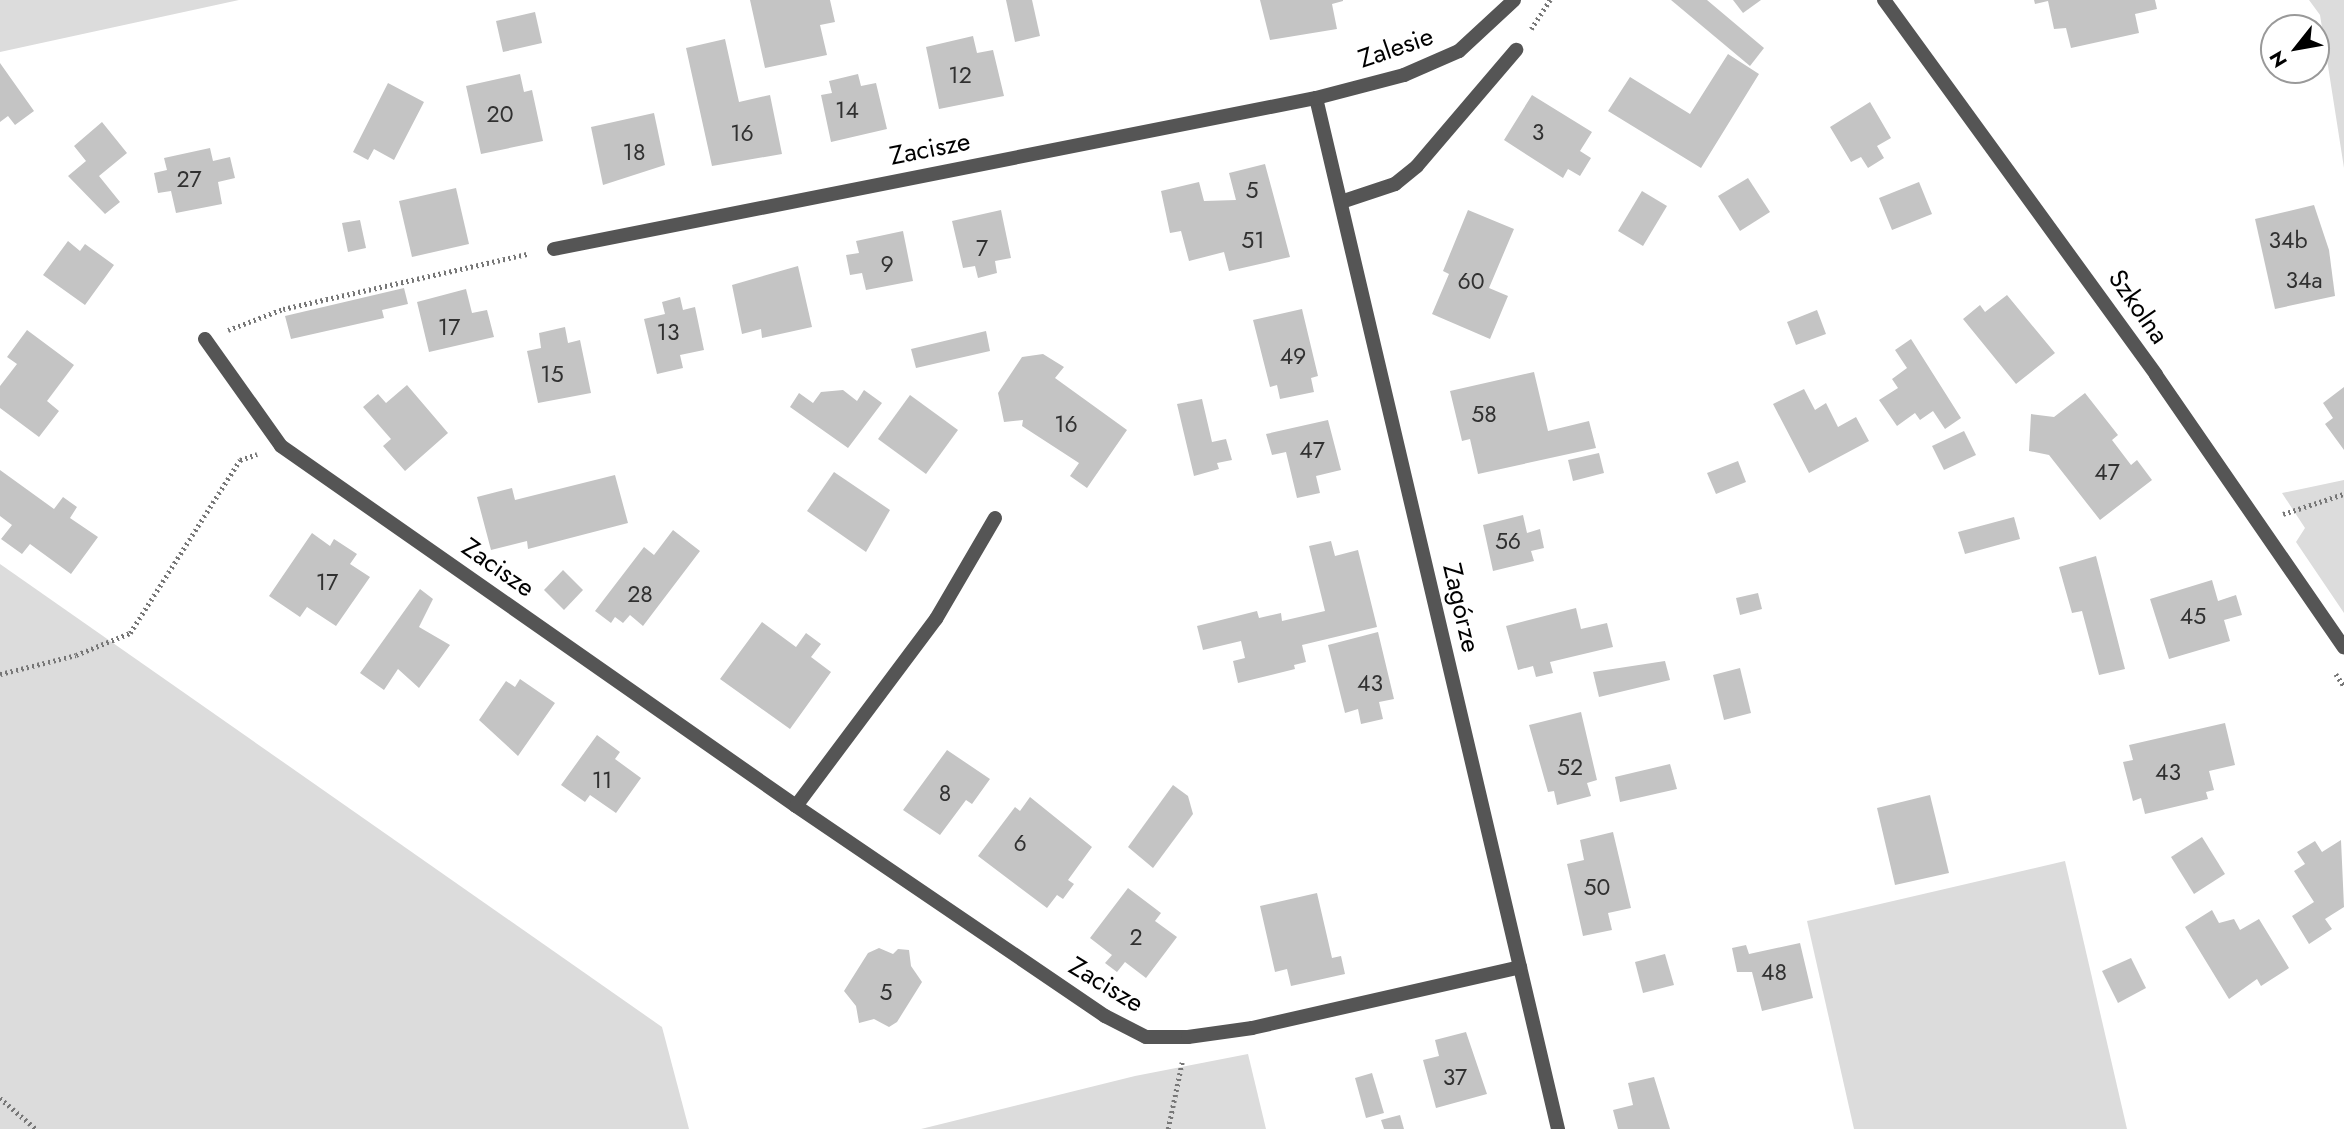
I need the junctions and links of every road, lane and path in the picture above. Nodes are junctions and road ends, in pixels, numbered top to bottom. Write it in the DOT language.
graph roads {
  1 [pos="1514,0"];
  2 [pos="1550,0"];
  3 [pos="1884,0"];
  4 [pos="1516,50"];
  5 [pos="1316,98"];
  6 [pos="1341,202"];
  7 [pos="554,249"];
  8 [pos="205,339"];
  9 [pos="281,446"];
  10 [pos="2344,494"];
  11 [pos="995,518"];
  12 [pos="2262,528"];
  13 [pos="2344,648"];
  14 [pos="0,674"];
  15 [pos="796,806"];
  16 [pos="1520,967"];
  17 [pos="1188,1037"];
  18 [pos="0,1098"];
  19 [pos="36,1129"];
  20 [pos="1168,1129"];
  21 [pos="1558,1129"];
  1 -- 5 [label="street, Zalesie"];
  2 -- 4 [label="path"];
  3 -- 12 [label="street, Szkolna"];
  4 -- 6 [label="street"];
  5 -- 6 [label="street, Zagórze"];
  5 -- 7 [label="street, Zacisze"];
  6 -- 16 [label="street, Zagórze"];
  7 -- 8 [label="path"];
  8 -- 9 [label="street, Zacisze"];
  9 -- 14 [label="path"];
  9 -- 15 [label="street, Zacisze"];
  10 -- 12 [label="path"];
  11 -- 15 [label="street"];
  12 -- 13 [label="street, Szkolna"];
  15 -- 17 [label="street, Zacisze"];
  16 -- 17 [label="street, Zacisze"];
  16 -- 21 [label="street, Zagórze"];
  17 -- 20 [label="path"];
  18 -- 19 [label="path"];
}
